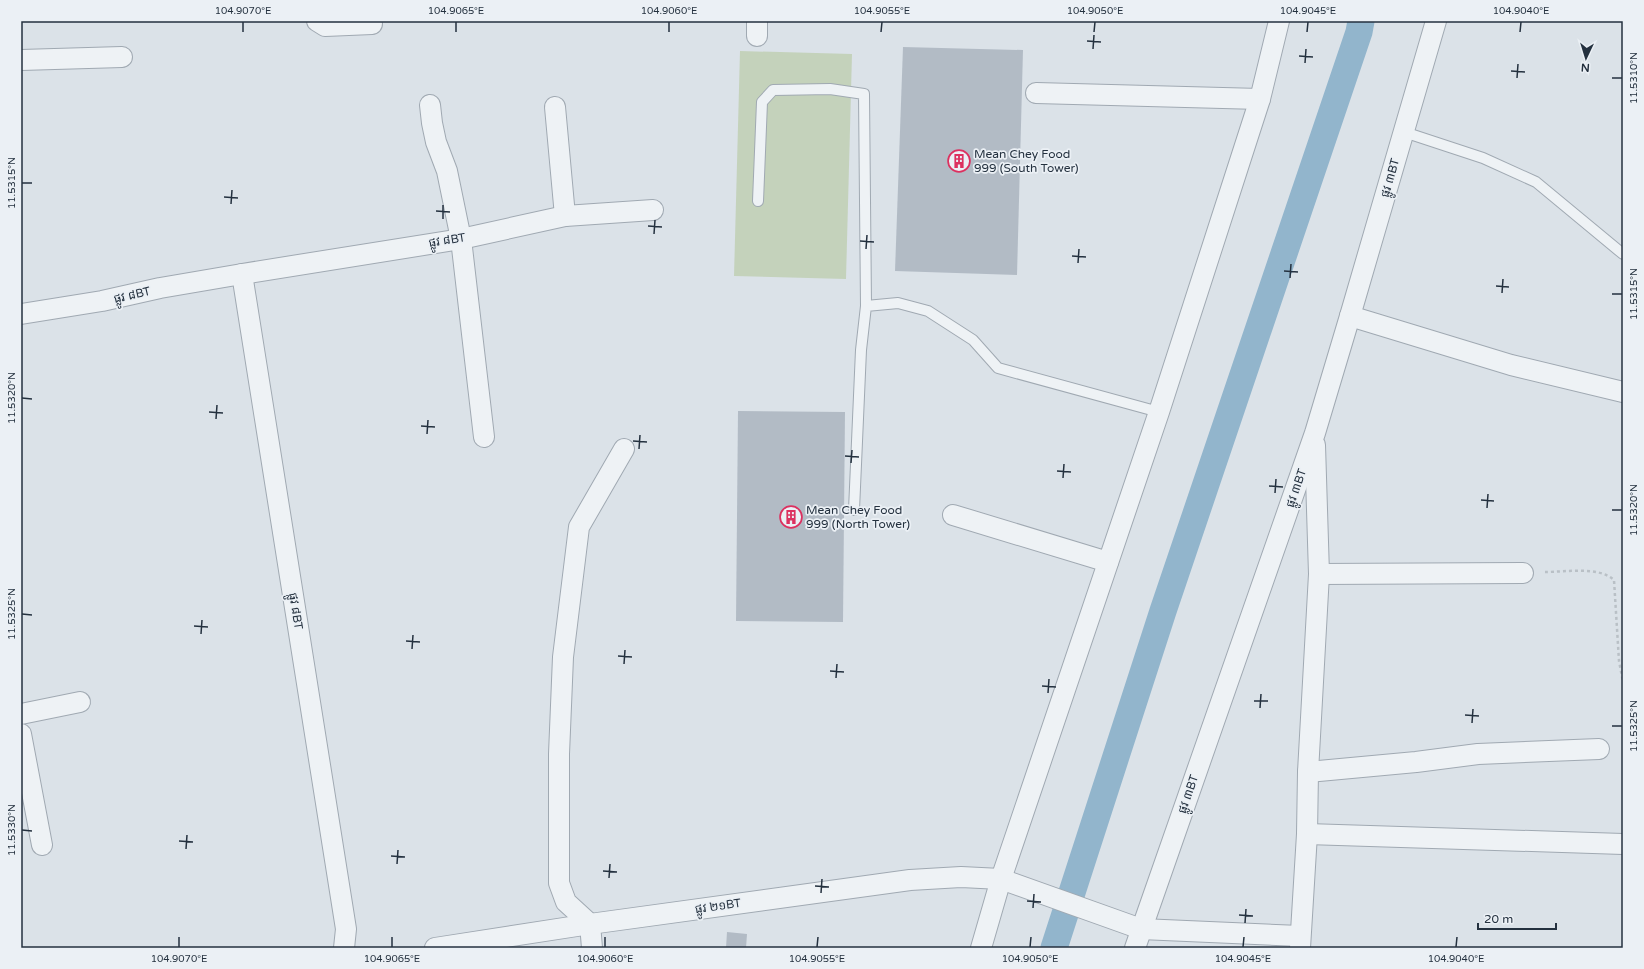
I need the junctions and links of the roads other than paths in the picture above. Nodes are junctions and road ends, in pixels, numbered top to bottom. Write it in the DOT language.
graph roads {
  1 [pos="317,21"];
  2 [pos="1279,21"];
  3 [pos="1436,21"];
  4 [pos="372,24"];
  5 [pos="122,57"];
  6 [pos="21,60"];
  7 [pos="1036,93"];
  8 [pos="1260,99"];
  9 [pos="430,105"];
  10 [pos="555,108"];
  11 [pos="1404,132"];
  12 [pos="758,201"];
  13 [pos="653,210"];
  14 [pos="565,216"];
  15 [pos="461,239"];
  16 [pos="1623,254"];
  17 [pos="242,274"];
  18 [pos="866,306"];
  19 [pos="21,314"];
  20 [pos="1350,316"];
  21 [pos="1623,392"];
  22 [pos="1159,412"];
  23 [pos="1315,433"];
  24 [pos="484,437"];
  25 [pos="624,449"];
  26 [pos="854,510"];
  27 [pos="953,514"];
  28 [pos="1108,562"];
  29 [pos="1523,572"];
  30 [pos="1319,574"];
  31 [pos="80,702"];
  32 [pos="21,714"];
  33 [pos="21,734"];
  34 [pos="1599,749"];
  35 [pos="1308,772"];
  36 [pos="1307,834"];
  37 [pos="1623,844"];
  38 [pos="42,845"];
  39 [pos="1001,879"];
  40 [pos="590,924"];
  41 [pos="1132,925"];
  42 [pos="1300,942"];
  43 [pos="344,948"];
  44 [pos="435,948"];
  45 [pos="592,948"];
  46 [pos="981,948"];
  47 [pos="1135,948"];
  1 -- 4 [label="street"];
  2 -- 8 [label="street"];
  3 -- 11 [label="street, ផ្លូវ ៣BT"];
  5 -- 6 [label="street"];
  7 -- 8 [label="street"];
  8 -- 22 [label="street"];
  9 -- 15 [label="street"];
  10 -- 14 [label="street"];
  11 -- 16 [label="lane"];
  11 -- 20 [label="street, ផ្លូវ ៣BT"];
  12 -- 18 [label="lane"];
  13 -- 14 [label="street, ផ្លូវ ៨BT"];
  14 -- 15 [label="street, ផ្លូវ ៨BT"];
  15 -- 17 [label="street, ផ្លូវ ៨BT"];
  15 -- 24 [label="street"];
  17 -- 19 [label="street, ផ្លូវ ៨BT"];
  17 -- 43 [label="street, ផ្លូវ ៨BT"];
  18 -- 22 [label="lane"];
  18 -- 26 [label="lane"];
  20 -- 21 [label="street"];
  20 -- 23 [label="street, ផ្លូវ ៣BT"];
  22 -- 28 [label="street"];
  23 -- 30 [label="street"];
  23 -- 41 [label="street, ផ្លូវ ៣BT"];
  25 -- 40 [label="street"];
  27 -- 28 [label="street"];
  28 -- 39 [label="street"];
  29 -- 30 [label="street"];
  30 -- 35 [label="street"];
  31 -- 32 [label="street"];
  33 -- 38 [label="street"];
  34 -- 35 [label="street"];
  35 -- 36 [label="street"];
  36 -- 37 [label="street"];
  36 -- 42 [label="street"];
  39 -- 40 [label="street, ផ្លូវ ២១BT"];
  39 -- 41 [label="street, ផ្លូវ ២១BT"];
  39 -- 46 [label="street"];
  40 -- 44 [label="street, ផ្លូវ ២១BT"];
  40 -- 45 [label="street"];
  41 -- 42 [label="street, ផ្លូវ ២១BT"];
  41 -- 47 [label="street, ផ្លូវ ៣BT"];
}
